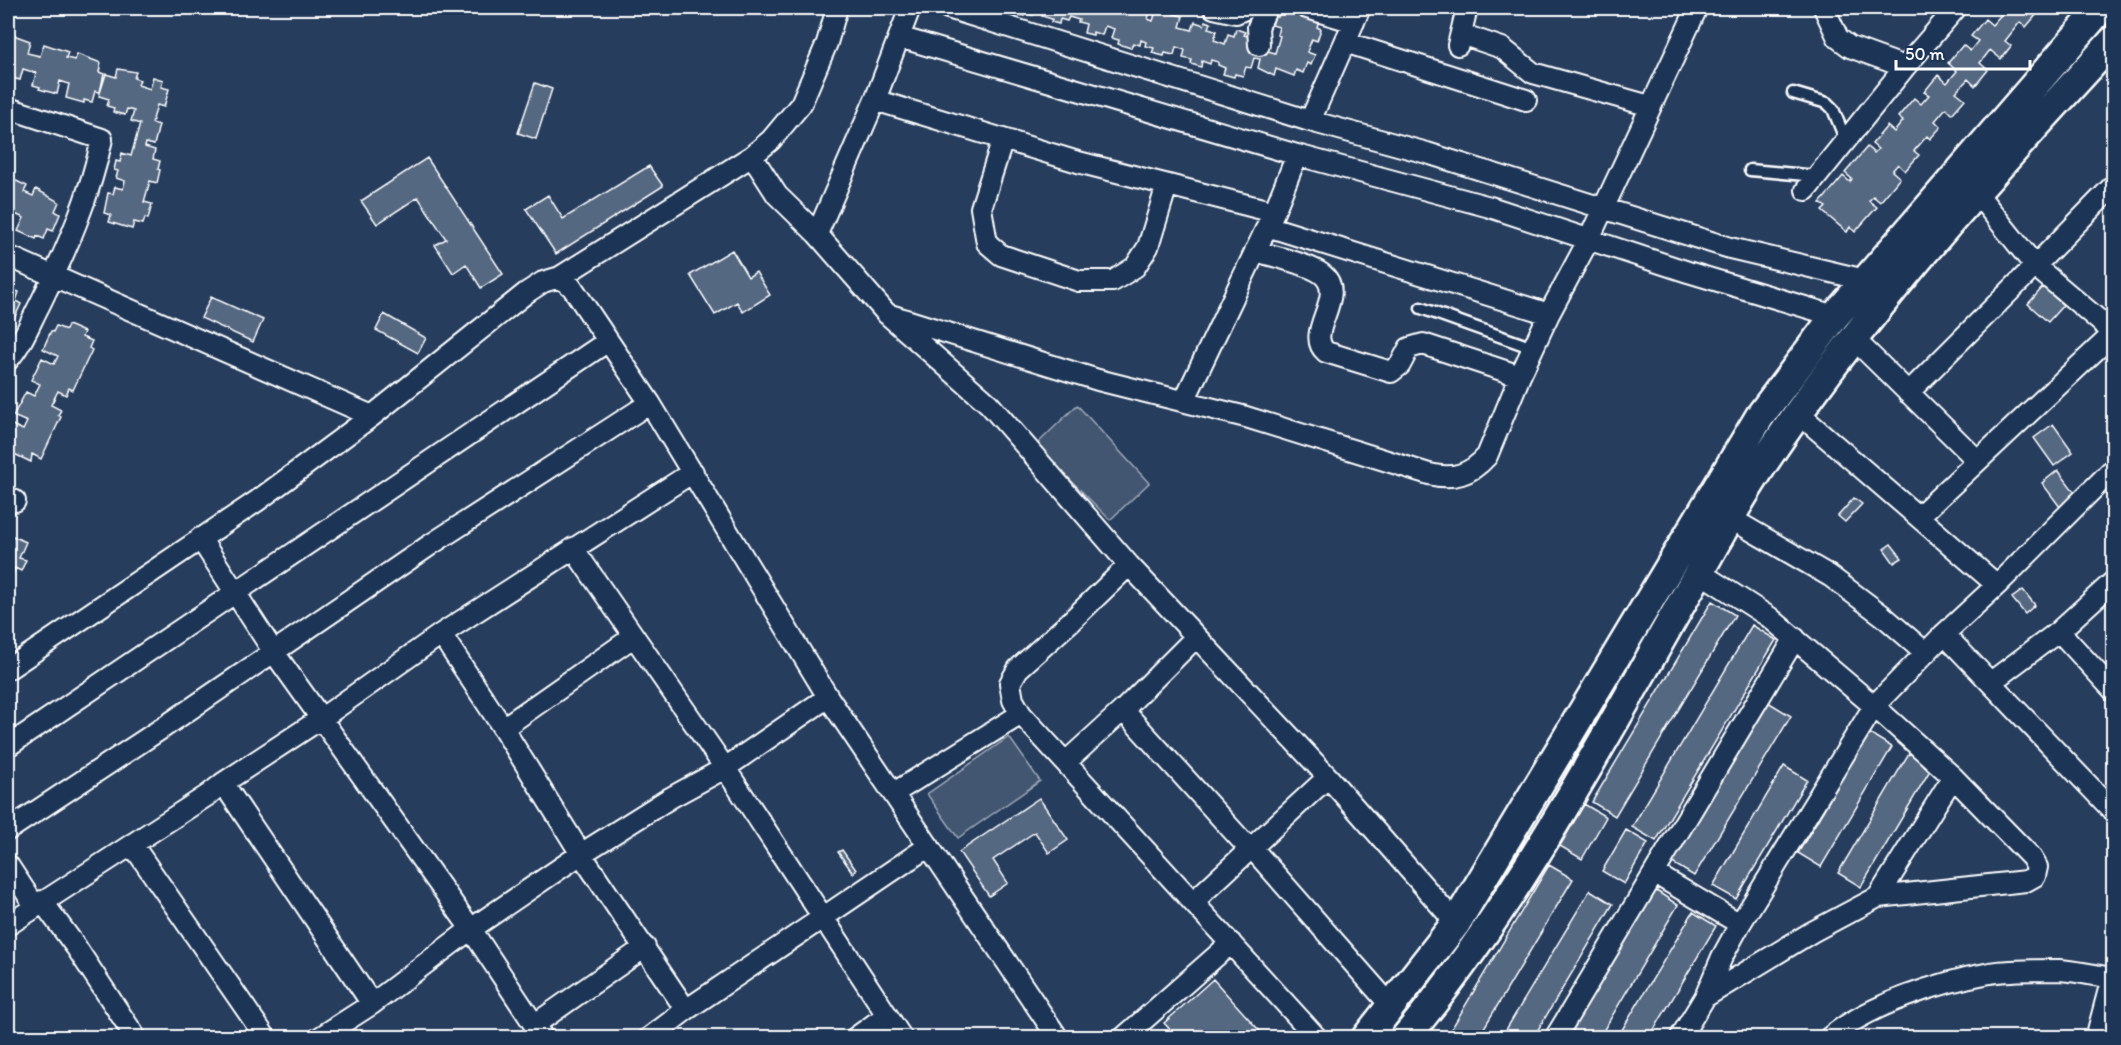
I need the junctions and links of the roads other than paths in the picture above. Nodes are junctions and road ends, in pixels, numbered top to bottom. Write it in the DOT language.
graph roads {
  1 [pos="837,8"];
  2 [pos="948,8"];
  3 [pos="1214,8"];
  4 [pos="1247,8"];
  5 [pos="1267,8"];
  6 [pos="1307,8"];
  7 [pos="1467,8"];
  8 [pos="1696,8"];
  9 [pos="1824,8"];
  10 [pos="1956,8"];
  11 [pos="2100,8"];
  12 [pos="904,9"];
  13 [pos="1357,15"];
  14 [pos="899,37"];
  15 [pos="2114,40"];
  16 [pos="1345,42"];
  17 [pos="1259,45"];
  18 [pos="1905,67"];
  19 [pos="1793,93"];
  20 [pos="874,100"];
  21 [pos="1526,100"];
  22 [pos="1650,106"];
  23 [pos="8,108"];
  24 [pos="1310,121"];
  25 [pos="1003,139"];
  26 [pos="1846,141"];
  27 [pos="1297,155"];
  28 [pos="752,156"];
  29 [pos="1750,170"];
  30 [pos="1812,183"];
  31 [pos="1167,185"];
  32 [pos="2113,185"];
  33 [pos="1975,192"];
  34 [pos="1603,209"];
  35 [pos="1270,219"];
  36 [pos="818,234"];
  37 [pos="1588,241"];
  38 [pos="1255,251"];
  39 [pos="8,256"];
  40 [pos="2036,266"];
  41 [pos="54,276"];
  42 [pos="560,277"];
  43 [pos="1865,280"];
  44 [pos="1421,308"];
  45 [pos="887,314"];
  46 [pos="1549,314"];
  47 [pos="1835,316"];
  48 [pos="1855,340"];
  49 [pos="608,341"];
  50 [pos="1533,348"];
  51 [pos="8,360"];
  52 [pos="1520,376"];
  53 [pos="1908,393"];
  54 [pos="1184,401"];
  55 [pos="650,403"];
  56 [pos="1798,413"];
  57 [pos="372,416"];
  58 [pos="1977,460"];
  59 [pos="2114,468"];
  60 [pos="693,472"];
  61 [pos="1919,516"];
  62 [pos="1730,518"];
  63 [pos="200,538"];
  64 [pos="573,548"];
  65 [pos="1129,565"];
  66 [pos="1699,572"];
  67 [pos="2114,581"];
  68 [pos="1997,585"];
  69 [pos="235,593"];
  70 [pos="2059,631"];
  71 [pos="441,634"];
  72 [pos="1944,634"];
  73 [pos="633,637"];
  74 [pos="1196,637"];
  75 [pos="1795,639"];
  76 [pos="273,651"];
  77 [pos="1926,653"];
  78 [pos="8,669"];
  79 [pos="1991,682"];
  80 [pos="2114,691"];
  81 [pos="828,697"];
  82 [pos="1874,706"];
  83 [pos="1123,710"];
  84 [pos="1021,714"];
  85 [pos="322,718"];
  86 [pos="503,728"];
  87 [pos="8,746"];
  88 [pos="1066,762"];
  89 [pos="725,768"];
  90 [pos="1328,777"];
  91 [pos="1953,777"];
  92 [pos="223,783"];
  93 [pos="894,793"];
  94 [pos="2114,812"];
  95 [pos="9,824"];
  96 [pos="132,844"];
  97 [pos="929,846"];
  98 [pos="1252,848"];
  99 [pos="581,855"];
  100 [pos="8,865"];
  101 [pos="1654,873"];
  102 [pos="1878,897"];
  103 [pos="1193,902"];
  104 [pos="39,904"];
  105 [pos="822,918"];
  106 [pos="1456,923"];
  107 [pos="1740,924"];
  108 [pos="8,925"];
  109 [pos="471,929"];
  110 [pos="1231,943"];
  111 [pos="645,947"];
  112 [pos="2113,978"];
  113 [pos="1705,998"];
  114 [pos="372,1004"];
  115 [pos="1391,1006"];
  116 [pos="686,1010"];
  117 [pos="887,1015"];
  118 [pos="538,1033"];
  119 [pos="320,1037"];
  120 [pos="136,1038"];
  121 [pos="266,1038"];
  122 [pos="649,1038"];
  123 [pos="670,1038"];
  124 [pos="855,1038"];
  125 [pos="902,1038"];
  126 [pos="1058,1038"];
  127 [pos="1123,1038"];
  128 [pos="1317,1038"];
  129 [pos="1366,1038"];
  130 [pos="1406,1038"];
  131 [pos="1555,1038"];
  132 [pos="1680,1038"];
  133 [pos="1829,1038"];
  134 [pos="2096,1038"];
  1 -- 28 [label="street"];
  2 -- 24 [label="street"];
  3 -- 4 [label="street"];
  5 -- 17 [label="street"];
  6 -- 13 [label="street"];
  7 -- 22 [label="street"];
  8 -- 22 [label="street"];
  9 -- 18 [label="street"];
  10 -- 18 [label="street"];
  11 -- 43 [label="main road"];
  12 -- 14 [label="street"];
  13 -- 16 [label="street"];
  14 -- 20 [label="street"];
  14 -- 27 [label="street"];
  15 -- 33 [label="main road"];
  16 -- 21 [label="street"];
  16 -- 24 [label="street"];
  18 -- 26 [label="street"];
  19 -- 26 [label="lane"];
  20 -- 25 [label="street"];
  20 -- 36 [label="street"];
  22 -- 34 [label="street"];
  23 -- 41 [label="street"];
  24 -- 34 [label="street"];
  25 -- 31 [label="street"];
  25 -- 31 [label="street"];
  26 -- 30 [label="street"];
  27 -- 35 [label="street"];
  27 -- 37 [label="street"];
  28 -- 36 [label="street"];
  28 -- 42 [label="street"];
  29 -- 30 [label="lane"];
  31 -- 35 [label="street"];
  32 -- 40 [label="street"];
  33 -- 40 [label="street"];
  33 -- 48 [label="main road"];
  34 -- 37 [label="street"];
  34 -- 43 [label="street"];
  35 -- 38 [label="street"];
  35 -- 46 [label="street"];
  36 -- 45 [label="street"];
  37 -- 46 [label="street"];
  37 -- 47 [label="street"];
  38 -- 52 [label="street"];
  38 -- 54 [label="street"];
  39 -- 41 [label="street"];
  40 -- 53 [label="street"];
  40 -- 58 [label="street"];
  41 -- 51 [label="street"];
  41 -- 57 [label="street"];
  42 -- 49 [label="street"];
  42 -- 57 [label="street"];
  43 -- 47 [label="main road"];
  44 -- 50 [label="lane"];
  45 -- 54 [label="street"];
  45 -- 65 [label="street"];
  46 -- 50 [label="street"];
  47 -- 106 [label="main road"];
  48 -- 53 [label="street"];
  48 -- 56 [label="main road"];
  49 -- 55 [label="street"];
  49 -- 69 [label="street"];
  50 -- 52 [label="street"];
  52 -- 54 [label="street"];
  53 -- 58 [label="street"];
  55 -- 60 [label="street"];
  55 -- 76 [label="street"];
  56 -- 61 [label="street"];
  56 -- 62 [label="main road"];
  57 -- 63 [label="street"];
  58 -- 61 [label="street"];
  59 -- 68 [label="street"];
  60 -- 64 [label="street"];
  60 -- 81 [label="street"];
  61 -- 68 [label="street"];
  62 -- 66 [label="main road"];
  62 -- 77 [label="street"];
  63 -- 69 [label="street"];
  63 -- 78 [label="street"];
  64 -- 71 [label="street"];
  64 -- 73 [label="street"];
  65 -- 74 [label="street"];
  65 -- 84 [label="street"];
  66 -- 75 [label="street"];
  66 -- 130 [label="main road"];
  67 -- 70 [label="street"];
  68 -- 72 [label="street"];
  69 -- 76 [label="street"];
  69 -- 87 [label="street"];
  70 -- 79 [label="street"];
  70 -- 80 [label="street"];
  71 -- 85 [label="street"];
  71 -- 86 [label="street"];
  72 -- 77 [label="street"];
  72 -- 79 [label="street"];
  73 -- 86 [label="street"];
  73 -- 89 [label="street"];
  74 -- 83 [label="street"];
  74 -- 90 [label="street"];
  75 -- 82 [label="street"];
  75 -- 101 [label="street"];
  76 -- 85 [label="street"];
  76 -- 95 [label="street"];
  77 -- 82 [label="street"];
  79 -- 94 [label="street"];
  81 -- 89 [label="street"];
  81 -- 93 [label="street"];
  82 -- 91 [label="street"];
  82 -- 107 [label="street"];
  83 -- 88 [label="street"];
  83 -- 98 [label="street"];
  84 -- 88 [label="street"];
  84 -- 93 [label="street"];
  85 -- 92 [label="street"];
  85 -- 109 [label="street"];
  86 -- 99 [label="street"];
  88 -- 103 [label="street"];
  89 -- 99 [label="street"];
  89 -- 105 [label="street"];
  90 -- 98 [label="street"];
  90 -- 106 [label="street"];
  91 -- 102 [label="street"];
  91 -- 102 [label="street"];
  92 -- 96 [label="street"];
  92 -- 114 [label="street"];
  93 -- 97 [label="street"];
  96 -- 104 [label="street"];
  96 -- 121 [label="street"];
  97 -- 105 [label="street"];
  97 -- 126 [label="street"];
  98 -- 103 [label="street"];
  98 -- 115 [label="street"];
  99 -- 109 [label="street"];
  99 -- 111 [label="street"];
  100 -- 104 [label="street"];
  101 -- 107 [label="street"];
  101 -- 131 [label="street"];
  102 -- 113 [label="street"];
  103 -- 110 [label="street"];
  104 -- 108 [label="street"];
  104 -- 120 [label="street"];
  105 -- 116 [label="street"];
  105 -- 117 [label="street"];
  106 -- 115 [label="main road"];
  107 -- 113 [label="street"];
  109 -- 114 [label="street"];
  109 -- 118 [label="street"];
  110 -- 127 [label="street"];
  110 -- 128 [label="street"];
  111 -- 116 [label="street"];
  111 -- 118 [label="street"];
  112 -- 133 [label="street"];
  112 -- 134 [label="street"];
  113 -- 132 [label="street"];
  114 -- 119 [label="street"];
  115 -- 129 [label="main road"];
  116 -- 122 [label="street"];
  116 -- 123 [label="street"];
  117 -- 124 [label="street"];
  117 -- 125 [label="street"];
}
